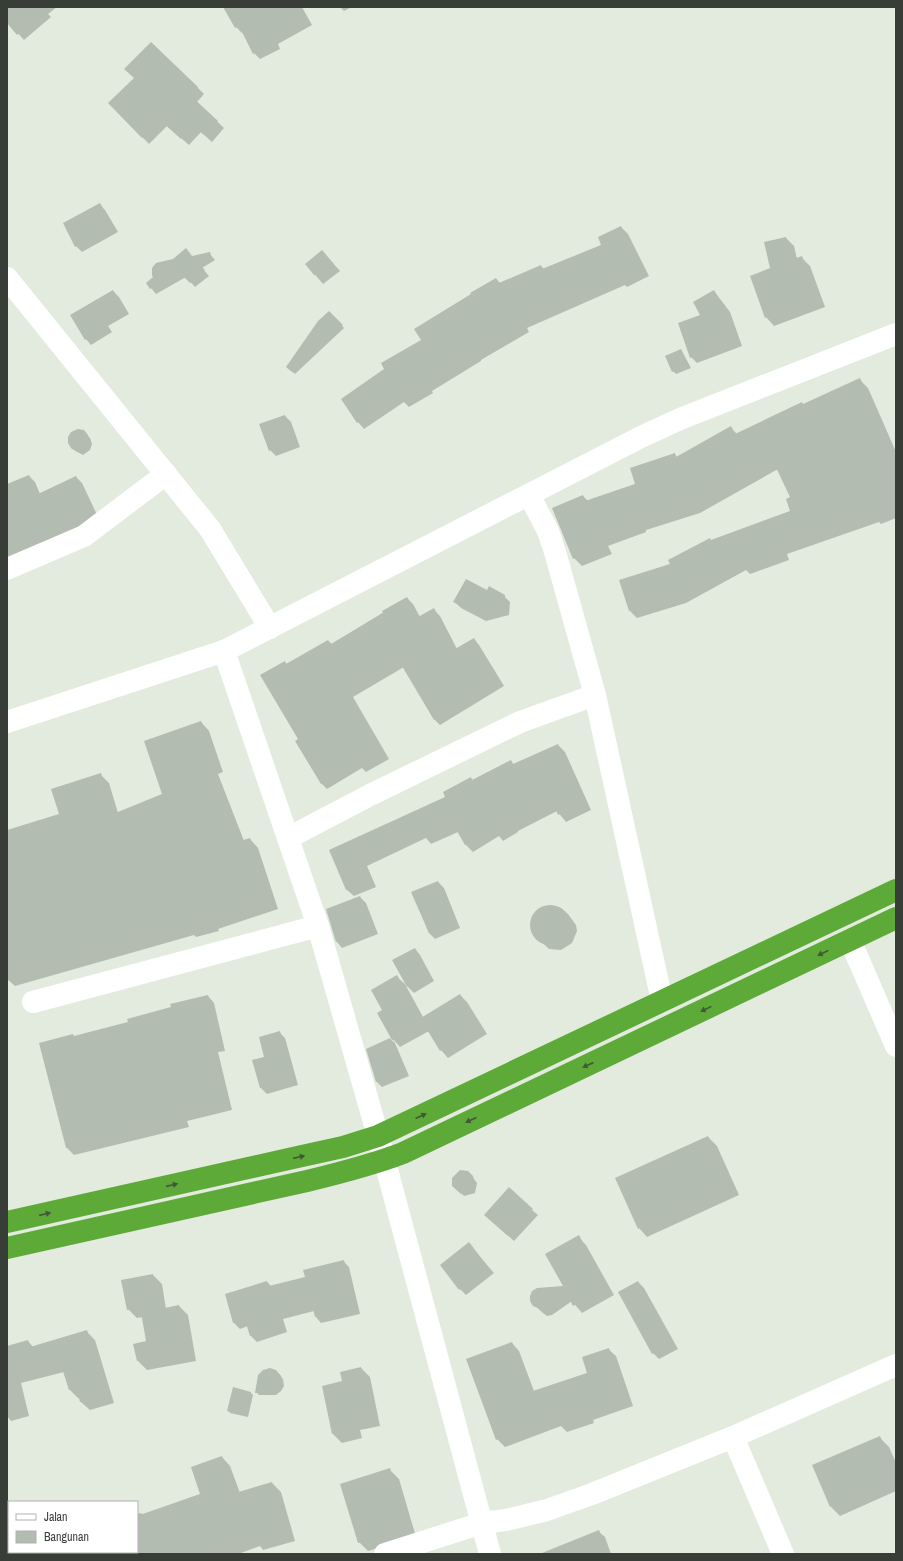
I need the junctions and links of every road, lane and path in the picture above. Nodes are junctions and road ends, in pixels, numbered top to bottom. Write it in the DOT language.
graph roads {
  1 [pos="7,278"];
  2 [pos="896,334"];
  3 [pos="166,474"];
  4 [pos="529,495"];
  5 [pos="7,569"];
  6 [pos="270,628"];
  7 [pos="224,651"];
  8 [pos="595,695"];
  9 [pos="7,722"];
  10 [pos="288,838"];
  11 [pos="896,890"];
  12 [pos="896,918"];
  13 [pos="318,926"];
  14 [pos="850,940"];
  15 [pos="662,1001"];
  16 [pos="33,1002"];
  17 [pos="896,1046"];
  18 [pos="378,1136"];
  19 [pos="385,1160"];
  20 [pos="7,1222"];
  21 [pos="7,1248"];
  22 [pos="896,1365"];
  23 [pos="733,1437"];
  24 [pos="482,1523"];
  25 [pos="385,1554"];
  26 [pos="490,1554"];
  27 [pos="783,1554"];
  1 -- 3 [label="street"];
  2 -- 4 [label="street"];
  3 -- 5 [label="street"];
  3 -- 6 [label="street"];
  4 -- 6 [label="street"];
  4 -- 8 [label="street"];
  6 -- 7 [label="street"];
  7 -- 9 [label="street"];
  7 -- 10 [label="street"];
  8 -- 10 [label="street"];
  8 -- 15 [label="street"];
  10 -- 13 [label="street"];
  11 -- 15 [label="highway"];
  12 -- 14 [label="highway"];
  13 -- 16 [label="street"];
  13 -- 18 [label="street"];
  14 -- 17 [label="street"];
  14 -- 19 [label="highway, one-way"];
  18 -- 15 [label="highway, one-way"];
  18 -- 19 [label="street"];
  20 -- 18 [label="highway, one-way"];
  19 -- 21 [label="highway"];
  19 -- 24 [label="street"];
  22 -- 23 [label="street"];
  23 -- 24 [label="street"];
  23 -- 27 [label="street"];
  24 -- 25 [label="street"];
  24 -- 26 [label="street"];
}
